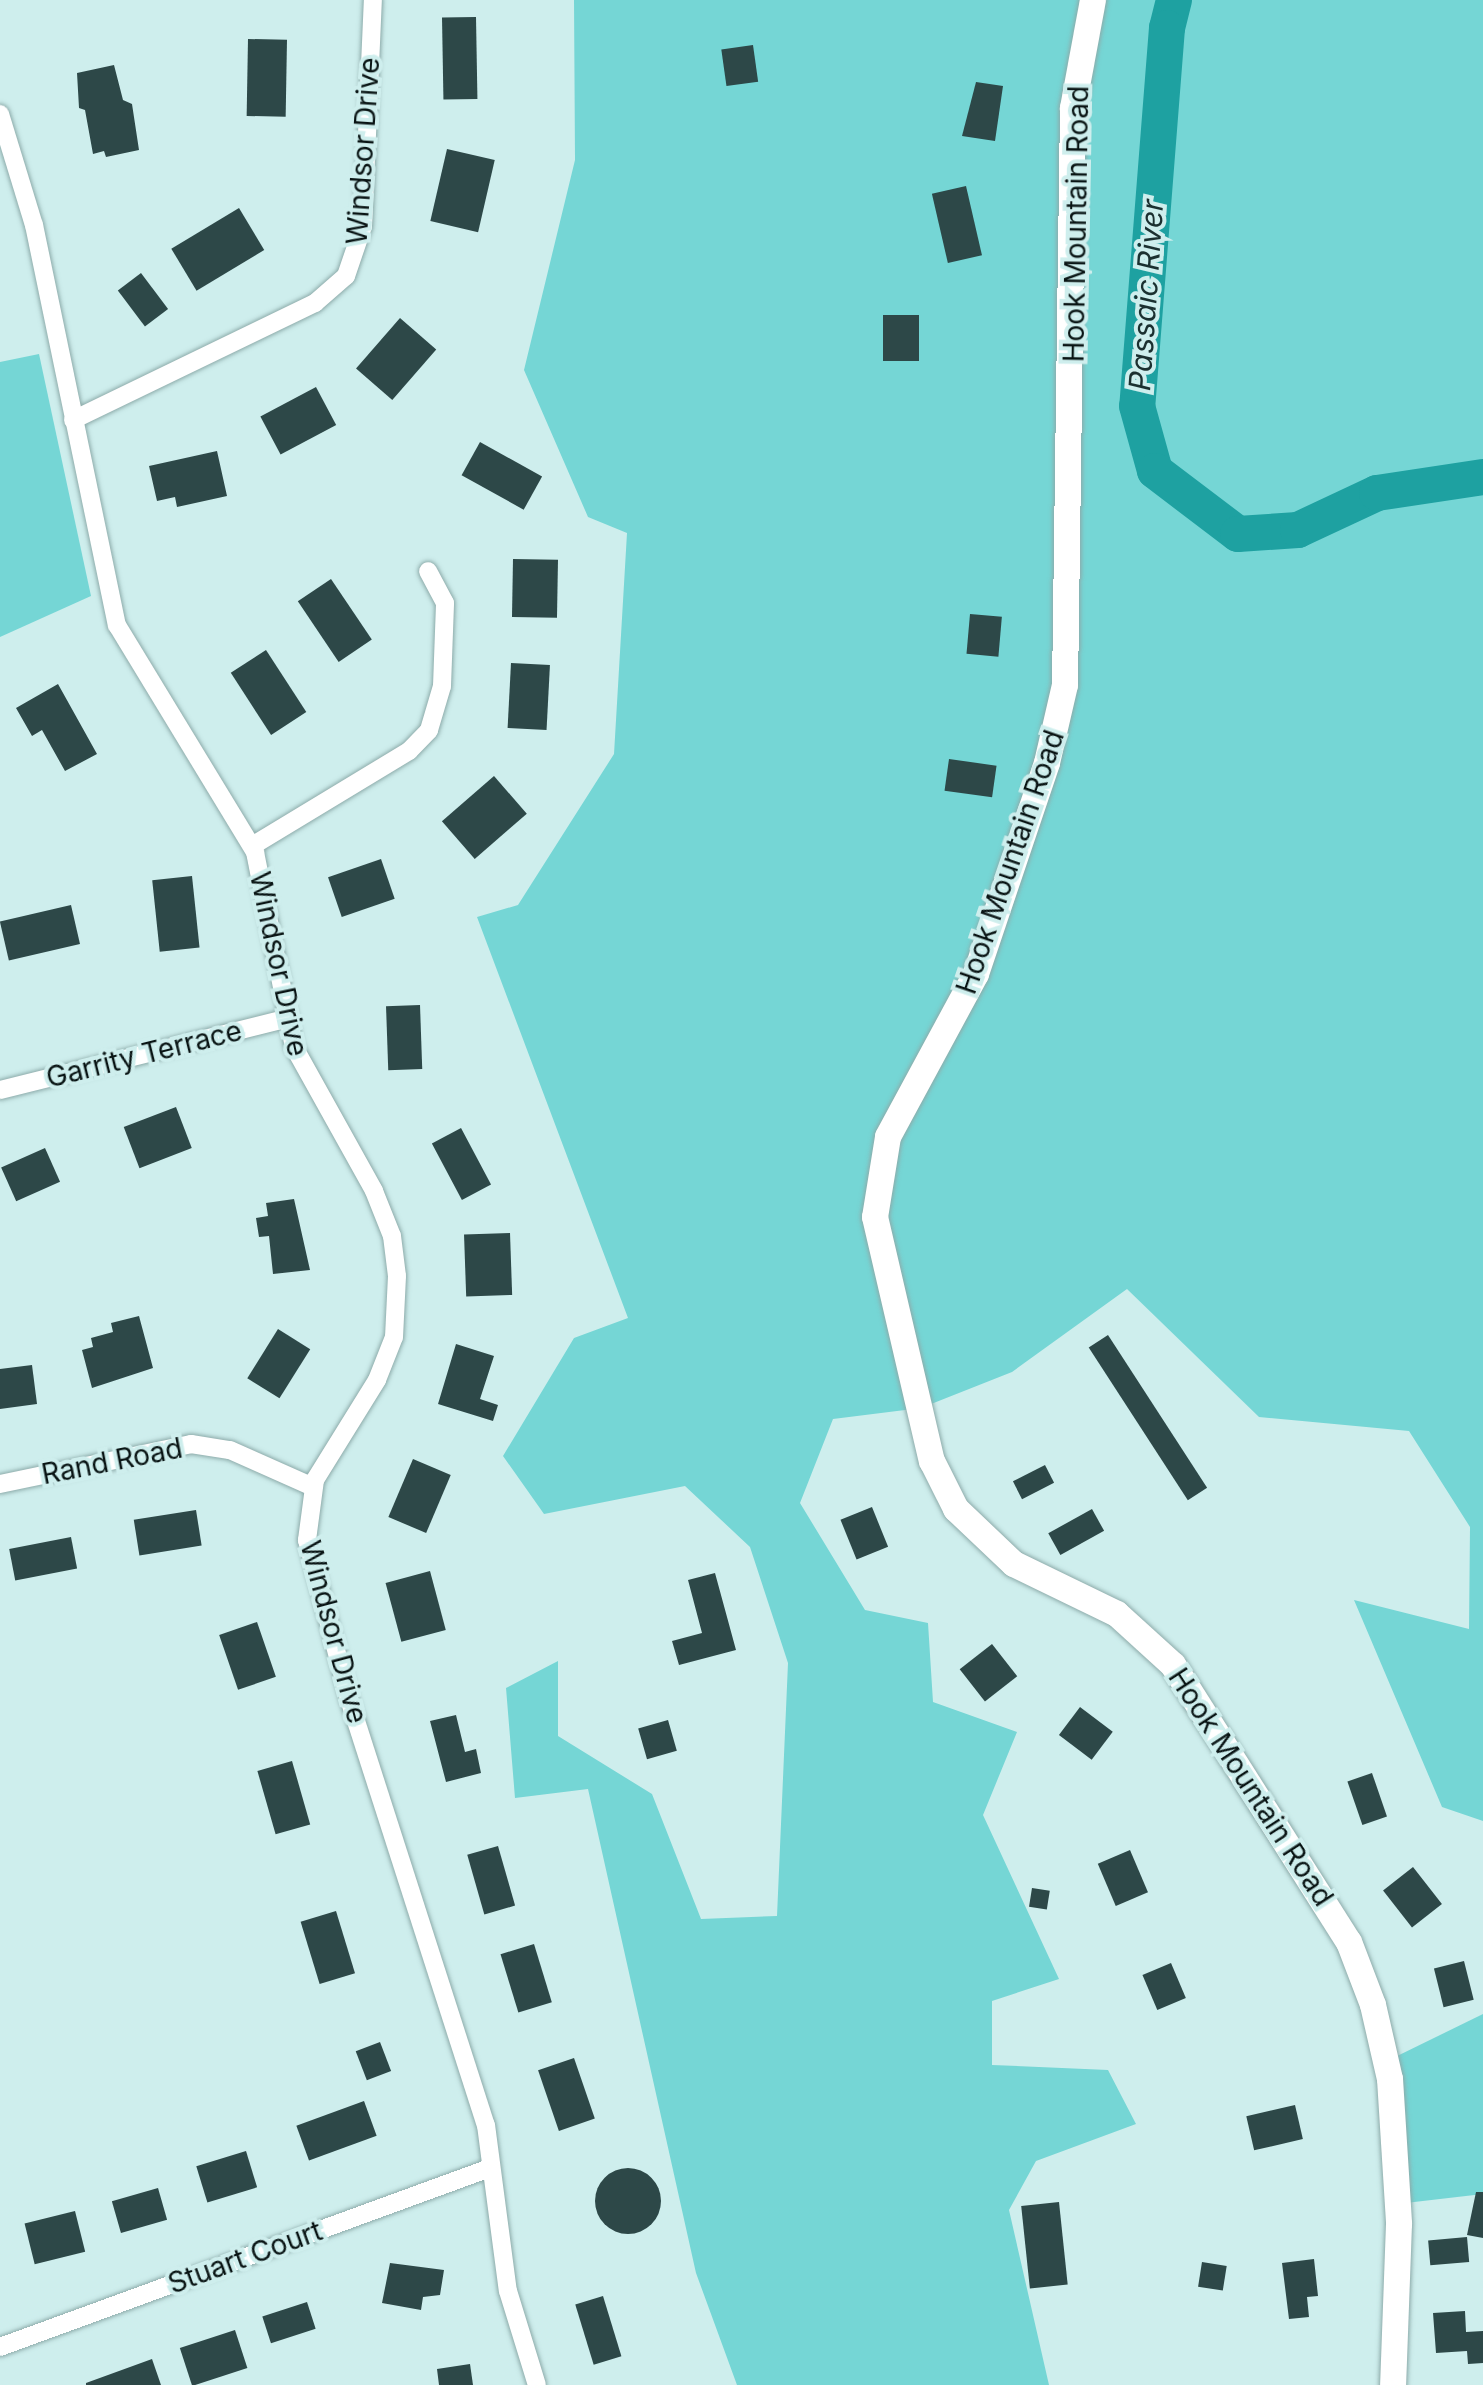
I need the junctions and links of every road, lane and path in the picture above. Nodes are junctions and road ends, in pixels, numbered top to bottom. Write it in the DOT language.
graph roads {
  1 [pos="373,0"];
  2 [pos="1093,0"];
  3 [pos="0,114"];
  4 [pos="73,420"];
  5 [pos="428,571"];
  6 [pos="252,846"];
  7 [pos="289,1018"];
  8 [pos="0,1090"];
  9 [pos="0,1484"];
  10 [pos="313,1487"];
  11 [pos="490,2168"];
  12 [pos="0,2347"];
  13 [pos="537,2385"];
  14 [pos="1393,2385"];
  1 -- 4 [label="street, Windsor Drive"];
  2 -- 14 [label="street, Hook Mountain Road"];
  3 -- 4 [label="street, Windsor Drive"];
  4 -- 6 [label="street, Windsor Drive"];
  5 -- 6 [label="street"];
  6 -- 7 [label="street, Windsor Drive"];
  7 -- 8 [label="street, Garrity Terrace"];
  7 -- 10 [label="street, Windsor Drive"];
  9 -- 10 [label="street, Rand Road"];
  10 -- 11 [label="street, Windsor Drive"];
  11 -- 12 [label="street, Stuart Court"];
  11 -- 13 [label="street, Windsor Drive"];
}
